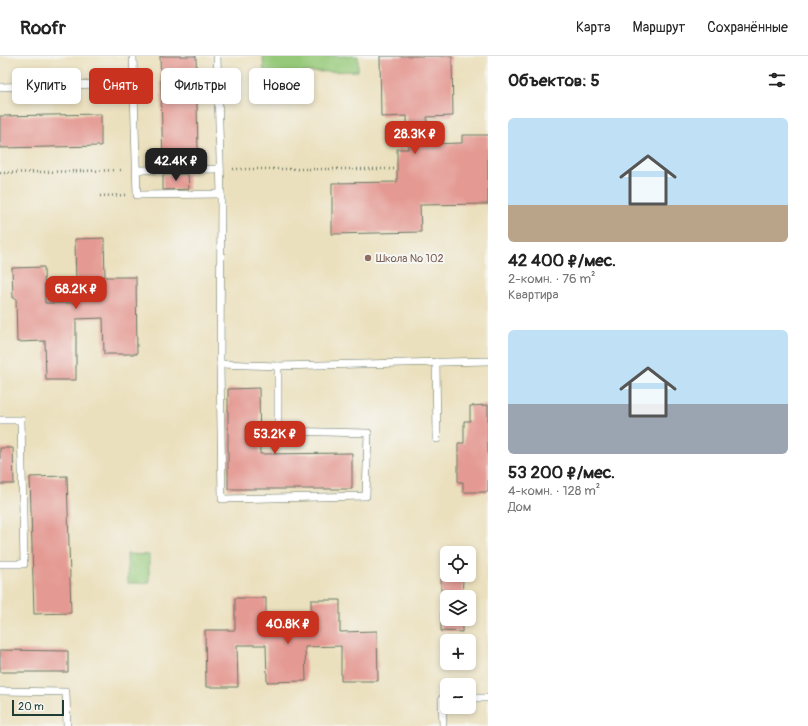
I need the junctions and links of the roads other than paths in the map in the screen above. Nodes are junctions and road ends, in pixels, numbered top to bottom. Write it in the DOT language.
graph roads {
  1 [pos="133,56"];
  2 [pos="217,56"];
  3 [pos="133,68"];
  4 [pos="89,84"];
  5 [pos="0,87"];
  6 [pos="134,104"];
  7 [pos="220,169"];
  8 [pos="136,170"];
  9 [pos="221,194"];
  10 [pos="488,361"];
  11 [pos="436,362"];
  12 [pos="220,364"];
  13 [pos="278,366"];
  14 [pos="0,420"];
  15 [pos="437,439"];
  16 [pos="0,564"];
  17 [pos="0,691"];
  18 [pos="476,698"];
  19 [pos="488,698"];
  20 [pos="443,714"];
  21 [pos="67,726"];
  22 [pos="443,726"];
  1 -- 3 [label="lane"];
  2 -- 7 [label="lane"];
  4 -- 5 [label="lane"];
  6 -- 8 [label="lane"];
  7 -- 8 [label="lane"];
  7 -- 9 [label="lane"];
  8 -- 9 [label="lane"];
  9 -- 12 [label="lane"];
  10 -- 11 [label="lane"];
  11 -- 13 [label="lane"];
  11 -- 15 [label="lane"];
  12 -- 13 [label="lane"];
  12 -- 13 [label="lane"];
  14 -- 16 [label="lane"];
  17 -- 21 [label="lane"];
  18 -- 19 [label="lane"];
  20 -- 22 [label="lane"];
}
